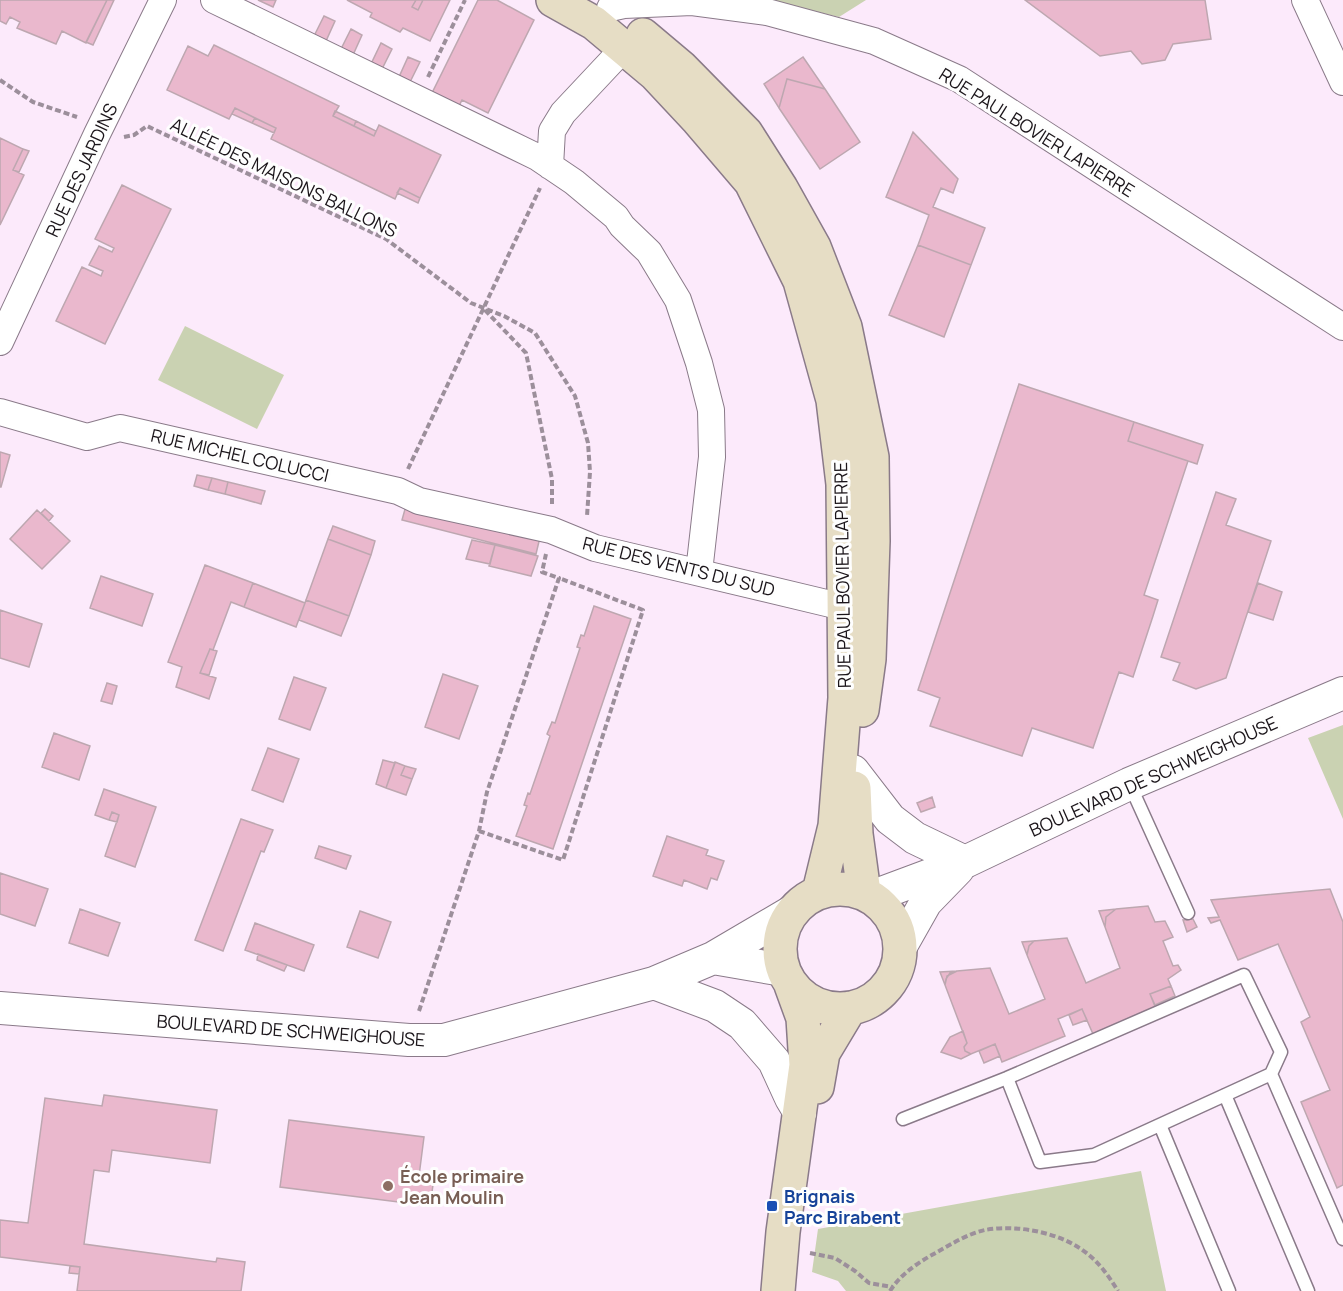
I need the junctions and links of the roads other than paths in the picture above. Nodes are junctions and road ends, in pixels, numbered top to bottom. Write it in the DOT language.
graph roads {
  1 [pos="163,0"];
  2 [pos="214,0"];
  3 [pos="553,0"];
  4 [pos="1305,0"];
  5 [pos="604,4"];
  6 [pos="624,48"];
  7 [pos="1343,82"];
  8 [pos="550,166"];
  9 [pos="1343,327"];
  10 [pos="0,342"];
  11 [pos="0,412"];
  12 [pos="480,514"];
  13 [pos="699,572"];
  14 [pos="843,607"];
  15 [pos="1343,693"];
  16 [pos="853,771"];
  17 [pos="1129,784"];
  18 [pos="965,862"];
  19 [pos="819,892"];
  20 [pos="867,895"];
  21 [pos="793,911"];
  22 [pos="1188,913"];
  23 [pos="900,948"];
  24 [pos="713,958"];
  25 [pos="787,978"];
  26 [pos="654,983"];
  27 [pos="0,1008"];
  28 [pos="850,1008"];
  29 [pos="1271,1074"];
  30 [pos="1006,1078"];
  31 [pos="1225,1095"];
  32 [pos="800,1113"];
  33 [pos="903,1119"];
  34 [pos="1160,1125"];
  35 [pos="1343,1239"];
  36 [pos="780,1278"];
  37 [pos="1229,1291"];
  38 [pos="1308,1291"];
  1 -- 10 [label="street, RUE DES JARDINS"];
  2 -- 8 [label="street"];
  3 -- 6 [label="main road, RUE PAUL BOVIER LAPIERRE"];
  4 -- 7 [label="street"];
  5 -- 9 [label="street, RUE PAUL BOVIER LAPIERRE"];
  5 -- 16 [label="main road"];
  6 -- 8 [label="street"];
  6 -- 14 [label="main road, RUE PAUL BOVIER LAPIERRE"];
  8 -- 13 [label="street"];
  11 -- 12 [label="street, RUE MICHEL COLUCCI"];
  12 -- 13 [label="street, RUE DES VENTS DU SUD"];
  13 -- 14 [label="street, RUE DES VENTS DU SUD"];
  14 -- 19 [label="main road, RUE PAUL BOVIER LAPIERRE"];
  15 -- 17 [label="street, BOULEVARD DE SCHWEIGHOUSE"];
  16 -- 18 [label="street"];
  16 -- 20 [label="main road"];
  17 -- 18 [label="street, BOULEVARD DE SCHWEIGHOUSE"];
  17 -- 22 [label="lane"];
  18 -- 20 [label="street, BOULEVARD DE SCHWEIGHOUSE"];
  18 -- 23 [label="street, BOULEVARD DE SCHWEIGHOUSE"];
  19 -- 20 [label="main road"];
  19 -- 21 [label="main road"];
  20 -- 23 [label="main road"];
  21 -- 24 [label="street, BOULEVARD DE SCHWEIGHOUSE"];
  21 -- 25 [label="main road"];
  23 -- 28 [label="main road"];
  24 -- 25 [label="street"];
  24 -- 26 [label="street, BOULEVARD DE SCHWEIGHOUSE"];
  25 -- 28 [label="main road"];
  25 -- 32 [label="main road"];
  26 -- 27 [label="street, BOULEVARD DE SCHWEIGHOUSE"];
  26 -- 32 [label="street"];
  28 -- 36 [label="main road"];
  29 -- 30 [label="lane"];
  29 -- 31 [label="lane"];
  29 -- 35 [label="lane"];
  30 -- 33 [label="lane"];
  30 -- 34 [label="lane"];
  31 -- 34 [label="lane"];
  31 -- 38 [label="lane"];
  32 -- 36 [label="main road"];
  34 -- 37 [label="lane"];
}
